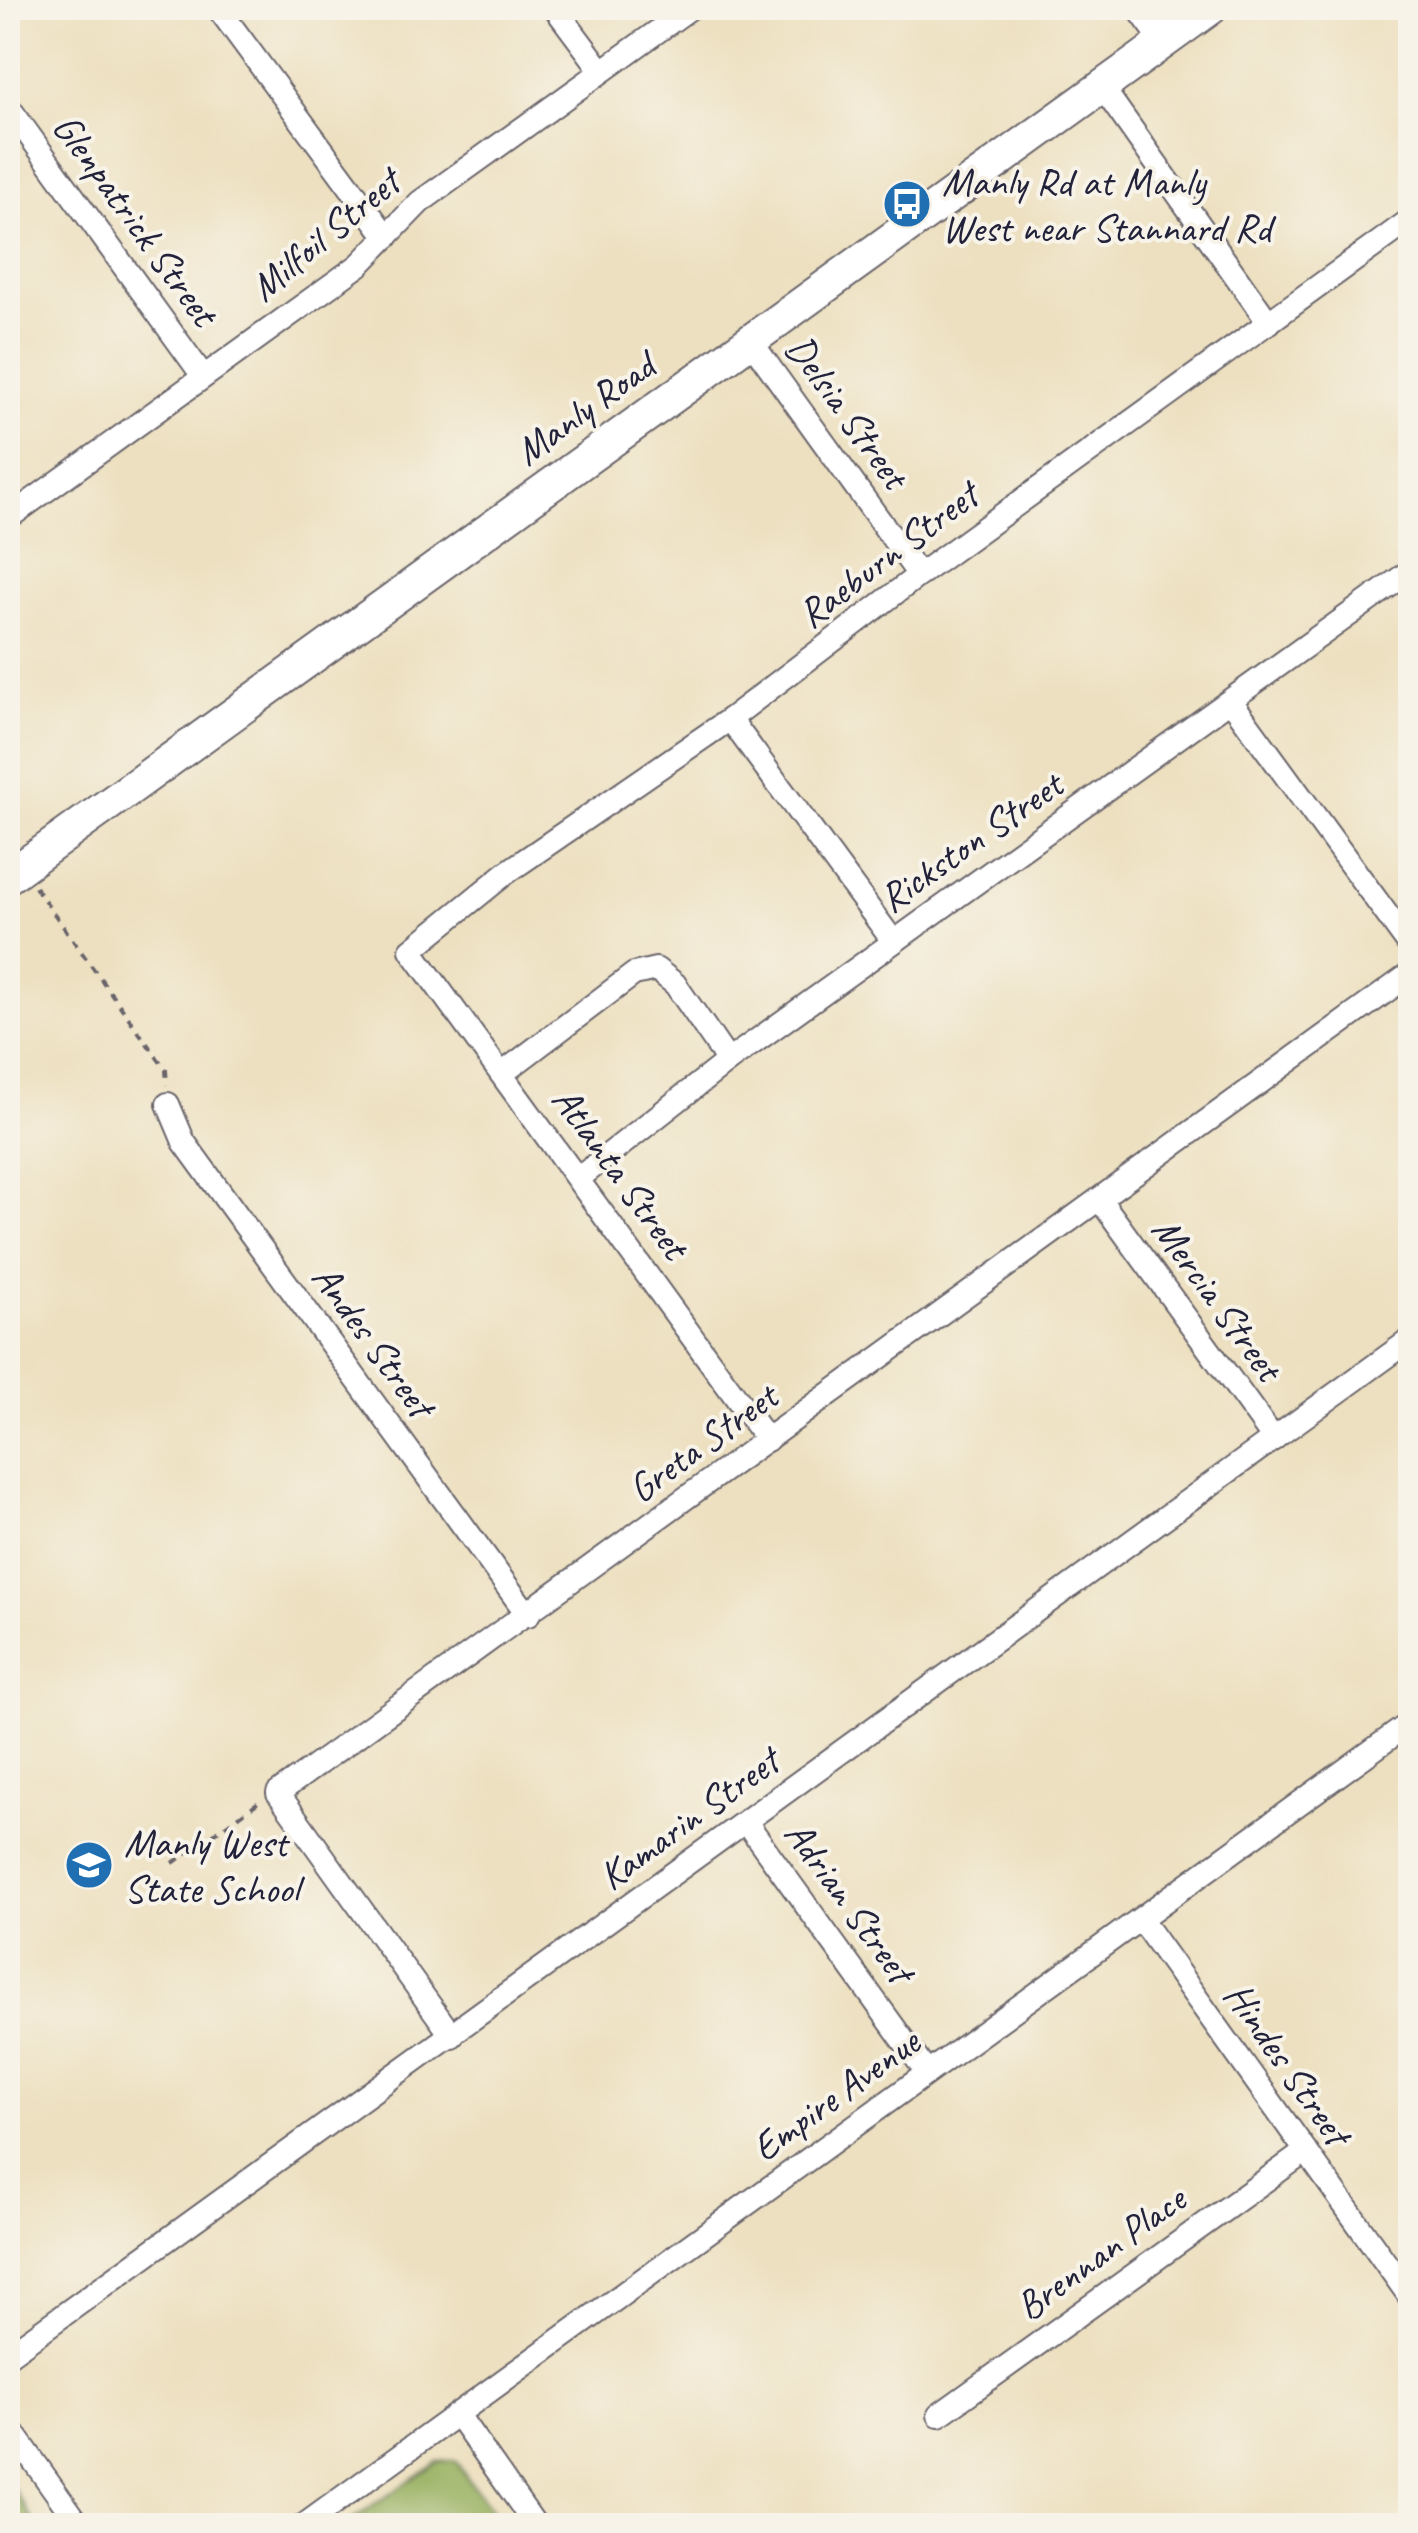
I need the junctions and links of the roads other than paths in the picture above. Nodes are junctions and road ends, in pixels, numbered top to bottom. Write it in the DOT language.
graph roads {
  1 [pos="218,8"];
  2 [pos="555,8"];
  3 [pos="690,8"];
  4 [pos="1144,8"];
  5 [pos="1211,8"];
  6 [pos="1167,40"];
  7 [pos="602,71"];
  8 [pos="1102,87"];
  9 [pos="8,106"];
  10 [pos="1410,220"];
  11 [pos="387,237"];
  12 [pos="1269,323"];
  13 [pos="750,340"];
  14 [pos="203,376"];
  15 [pos="8,518"];
  16 [pos="1410,571"];
  17 [pos="919,575"];
  18 [pos="1231,701"];
  19 [pos="730,720"];
  20 [pos="21,882"];
  21 [pos="893,942"];
  22 [pos="1410,946"];
  23 [pos="411,950"];
  24 [pos="1410,974"];
  25 [pos="728,1062"];
  26 [pos="503,1073"];
  27 [pos="168,1104"];
  28 [pos="578,1178"];
  29 [pos="1101,1202"];
  30 [pos="1410,1340"];
  31 [pos="1274,1439"];
  32 [pos="767,1440"];
  33 [pos="528,1615"];
  34 [pos="1410,1723"];
  35 [pos="746,1822"];
  36 [pos="1142,1920"];
  37 [pos="452,2036"];
  38 [pos="927,2073"];
  39 [pos="1305,2152"];
  40 [pos="1410,2297"];
  41 [pos="8,2355"];
  42 [pos="458,2415"];
  43 [pos="939,2415"];
  44 [pos="8,2426"];
  45 [pos="80,2526"];
  46 [pos="303,2526"];
  47 [pos="536,2526"];
  1 -- 11 [label="street"];
  2 -- 7 [label="street"];
  3 -- 7 [label="street, Milfoil Street"];
  4 -- 6 [label="main road"];
  5 -- 6 [label="main road, Manly Road"];
  6 -- 8 [label="main road, Manly Road"];
  7 -- 11 [label="street, Milfoil Street"];
  8 -- 12 [label="street"];
  8 -- 13 [label="main road, Manly Road"];
  9 -- 14 [label="street, Glenpatrick Street"];
  10 -- 12 [label="street, Raeburn Street"];
  11 -- 14 [label="street, Milfoil Street"];
  12 -- 17 [label="street, Raeburn Street"];
  13 -- 17 [label="street, Delsia Street"];
  13 -- 20 [label="main road, Manly Road"];
  14 -- 15 [label="street, Milfoil Street"];
  16 -- 18 [label="street, Rickston Street"];
  17 -- 19 [label="street, Raeburn Street"];
  18 -- 21 [label="street, Rickston Street"];
  18 -- 22 [label="street"];
  19 -- 21 [label="street"];
  19 -- 23 [label="street, Raeburn Street"];
  21 -- 25 [label="street, Rickston Street"];
  23 -- 26 [label="street, Atlanta Street"];
  24 -- 29 [label="street, Greta Street"];
  25 -- 26 [label="street"];
  25 -- 28 [label="street, Rickston Street"];
  26 -- 28 [label="street, Atlanta Street"];
  27 -- 33 [label="street, Andes Street"];
  28 -- 32 [label="street, Atlanta Street"];
  29 -- 31 [label="street, Mercia Street"];
  29 -- 32 [label="street, Greta Street"];
  30 -- 31 [label="street, Kamarin Street"];
  31 -- 35 [label="street, Kamarin Street"];
  32 -- 33 [label="street, Greta Street"];
  33 -- 37 [label="street, Greta Street"];
  34 -- 36 [label="street, Empire Avenue"];
  35 -- 37 [label="street, Kamarin Street"];
  35 -- 38 [label="street, Adrian Street"];
  36 -- 38 [label="street, Empire Avenue"];
  36 -- 39 [label="street, Hindes Street"];
  37 -- 41 [label="street, Kamarin Street"];
  38 -- 42 [label="street, Empire Avenue"];
  39 -- 40 [label="street, Hindes Street"];
  39 -- 43 [label="street, Brennan Place"];
  42 -- 46 [label="street, Empire Avenue"];
  42 -- 47 [label="street"];
  44 -- 45 [label="street"];
}
